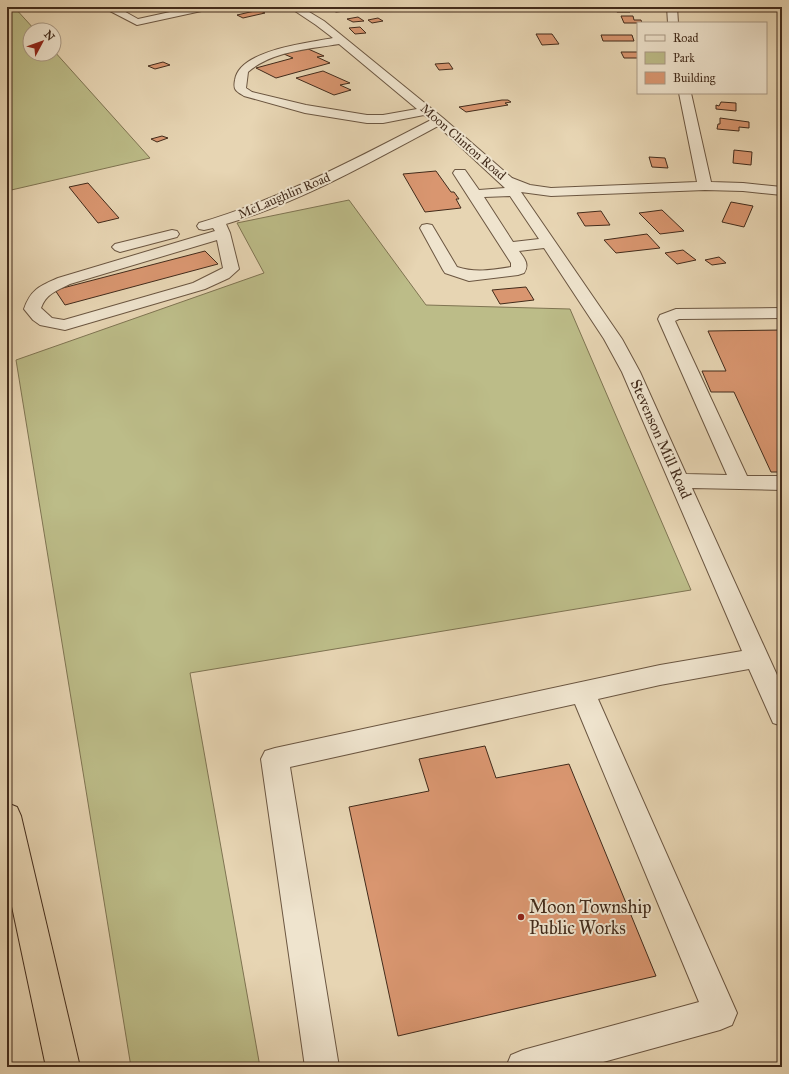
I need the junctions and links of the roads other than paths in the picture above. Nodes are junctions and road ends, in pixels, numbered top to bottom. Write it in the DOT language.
graph roads {
  1 [pos="124,7"];
  2 [pos="206,7"];
  3 [pos="294,7"];
  4 [pos="672,7"];
  5 [pos="673,22"];
  6 [pos="341,40"];
  7 [pos="685,94"];
  8 [pos="428,111"];
  9 [pos="439,121"];
  10 [pos="460,174"];
  11 [pos="511,186"];
  12 [pos="705,186"];
  13 [pos="782,192"];
  14 [pos="475,194"];
  15 [pos="220,228"];
  16 [pos="427,228"];
  17 [pos="549,243"];
  18 [pos="120,247"];
  19 [pos="509,247"];
  20 [pos="782,313"];
  21 [pos="680,481"];
  22 [pos="740,482"];
  23 [pos="782,483"];
  24 [pos="758,658"];
  25 [pos="582,693"];
  26 [pos="782,715"];
  27 [pos="7,816"];
  28 [pos="63,1067"];
  29 [pos="322,1067"];
  30 [pos="522,1067"];
  1 -- 2 [label="street"];
  3 -- 6 [label="street, Moon Clinton Road"];
  4 -- 5 [label="street"];
  6 -- 8 [label="street, Moon Clinton Road"];
  6 -- 8 [label="street"];
  7 -- 12 [label="street"];
  8 -- 9 [label="street, Moon Clinton Road"];
  9 -- 11 [label="street, Moon Clinton Road"];
  9 -- 15 [label="street, McLaughlin Road"];
  10 -- 14 [label="street"];
  11 -- 12 [label="street, Moon Clinton Road"];
  11 -- 14 [label="street"];
  11 -- 17 [label="street, Stevenson Mill Road"];
  12 -- 13 [label="street, Moon Clinton Road"];
  14 -- 19 [label="street"];
  15 -- 15 [label="street"];
  15 -- 18 [label="street, McLaughlin Road"];
  16 -- 19 [label="street"];
  17 -- 19 [label="street"];
  17 -- 21 [label="street, Stevenson Mill Road"];
  20 -- 22 [label="street"];
  21 -- 22 [label="street"];
  21 -- 24 [label="street, Stevenson Mill Road"];
  22 -- 23 [label="street"];
  24 -- 25 [label="street"];
  24 -- 26 [label="street, Stevenson Mill Road"];
  25 -- 29 [label="street"];
  25 -- 30 [label="street"];
  27 -- 28 [label="highway"];
}
